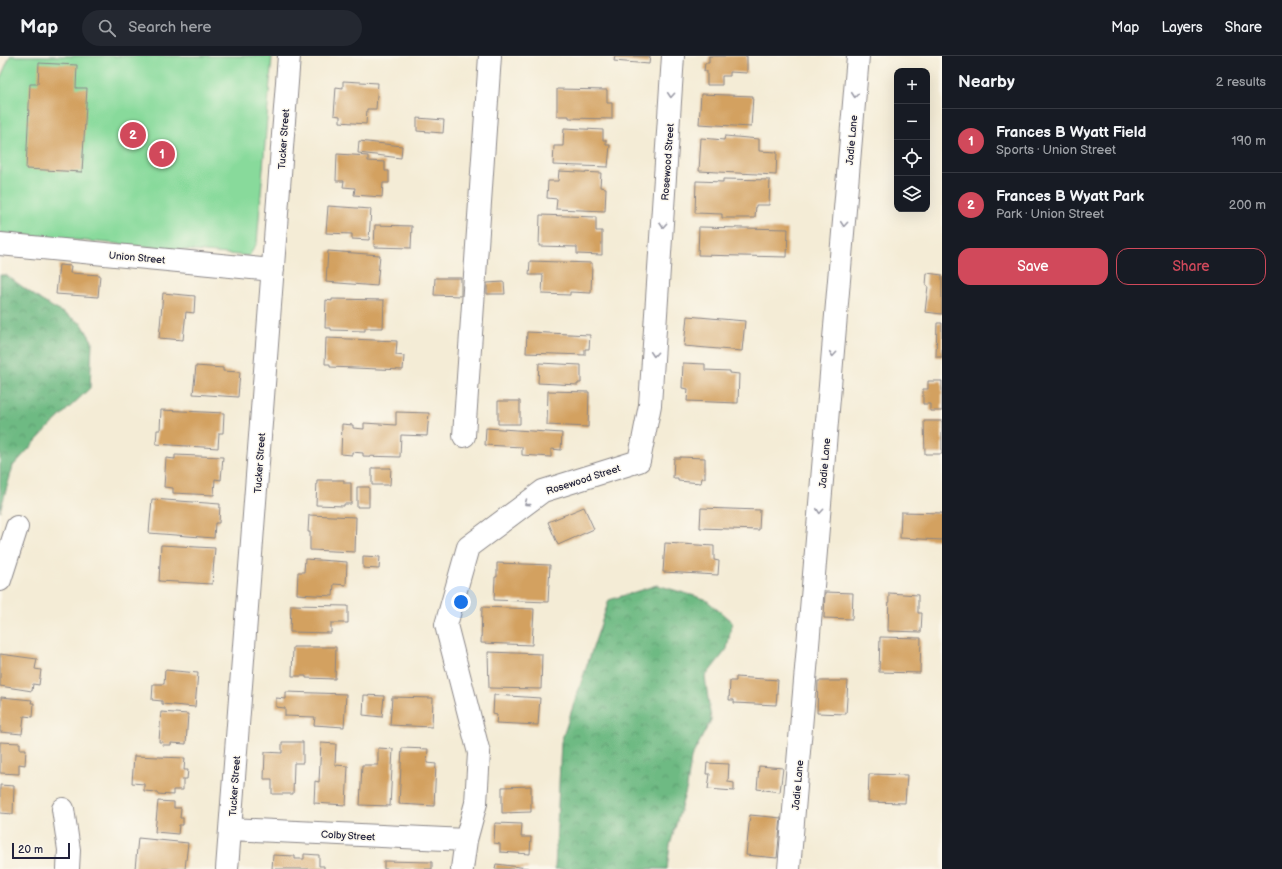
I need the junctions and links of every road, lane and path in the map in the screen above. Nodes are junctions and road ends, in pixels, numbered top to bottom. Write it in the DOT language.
graph roads {
  1 [pos="289,56"];
  2 [pos="490,56"];
  3 [pos="673,56"];
  4 [pos="858,56"];
  5 [pos="0,244"];
  6 [pos="273,270"];
  7 [pos="464,436"];
  8 [pos="17,527"];
  9 [pos="0,580"];
  10 [pos="63,809"];
  11 [pos="231,829"];
  12 [pos="466,840"];
  13 [pos="68,869"];
  14 [pos="227,869"];
  15 [pos="462,869"];
  16 [pos="789,869"];
  1 -- 6 [label="street, Tucker Street"];
  2 -- 7 [label="street"];
  3 -- 12 [label="street, Rosewood Street, one-way"];
  4 -- 16 [label="street, Jadie Lane, one-way"];
  5 -- 6 [label="street, Union Street"];
  6 -- 11 [label="street, Tucker Street"];
  8 -- 9 [label="street"];
  10 -- 13 [label="street"];
  11 -- 12 [label="street, Colby Street"];
  11 -- 14 [label="street, Tucker Street"];
  12 -- 15 [label="street, Rosewood Street"];
}
